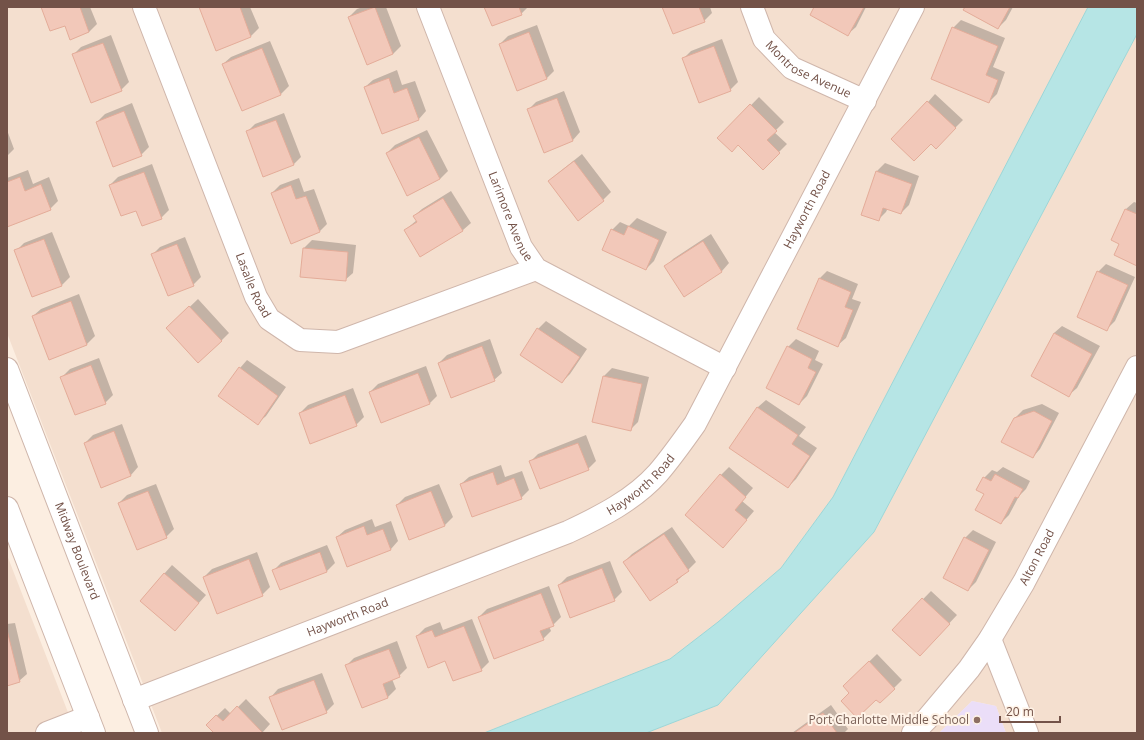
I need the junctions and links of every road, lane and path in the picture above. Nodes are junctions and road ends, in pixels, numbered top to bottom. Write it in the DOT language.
graph roads {
  1 [pos="144,7"];
  2 [pos="428,7"];
  3 [pos="752,7"];
  4 [pos="913,7"];
  5 [pos="865,101"];
  6 [pos="536,269"];
  7 [pos="1137,367"];
  8 [pos="725,368"];
  9 [pos="7,369"];
  10 [pos="7,508"];
  11 [pos="990,639"];
  12 [pos="134,700"];
  13 [pos="91,725"];
  14 [pos="47,733"];
  15 [pos="147,733"];
  16 [pos="913,733"];
  17 [pos="1027,733"];
  1 -- 6 [label="street, Lasalle Road"];
  2 -- 6 [label="street, Larimore Avenue"];
  3 -- 5 [label="street, Montrose Avenue"];
  4 -- 5 [label="street, Hayworth Road"];
  5 -- 8 [label="street, Hayworth Road"];
  6 -- 8 [label="street, Larimore Avenue"];
  7 -- 11 [label="street, Alton Road"];
  8 -- 12 [label="street, Hayworth Road"];
  9 -- 12 [label="street, Midway Boulevard"];
  10 -- 13 [label="street"];
  11 -- 16 [label="street, Alton Road"];
  11 -- 17 [label="street"];
  12 -- 15 [label="street, Midway Boulevard"];
  13 -- 14 [label="street"];
}
